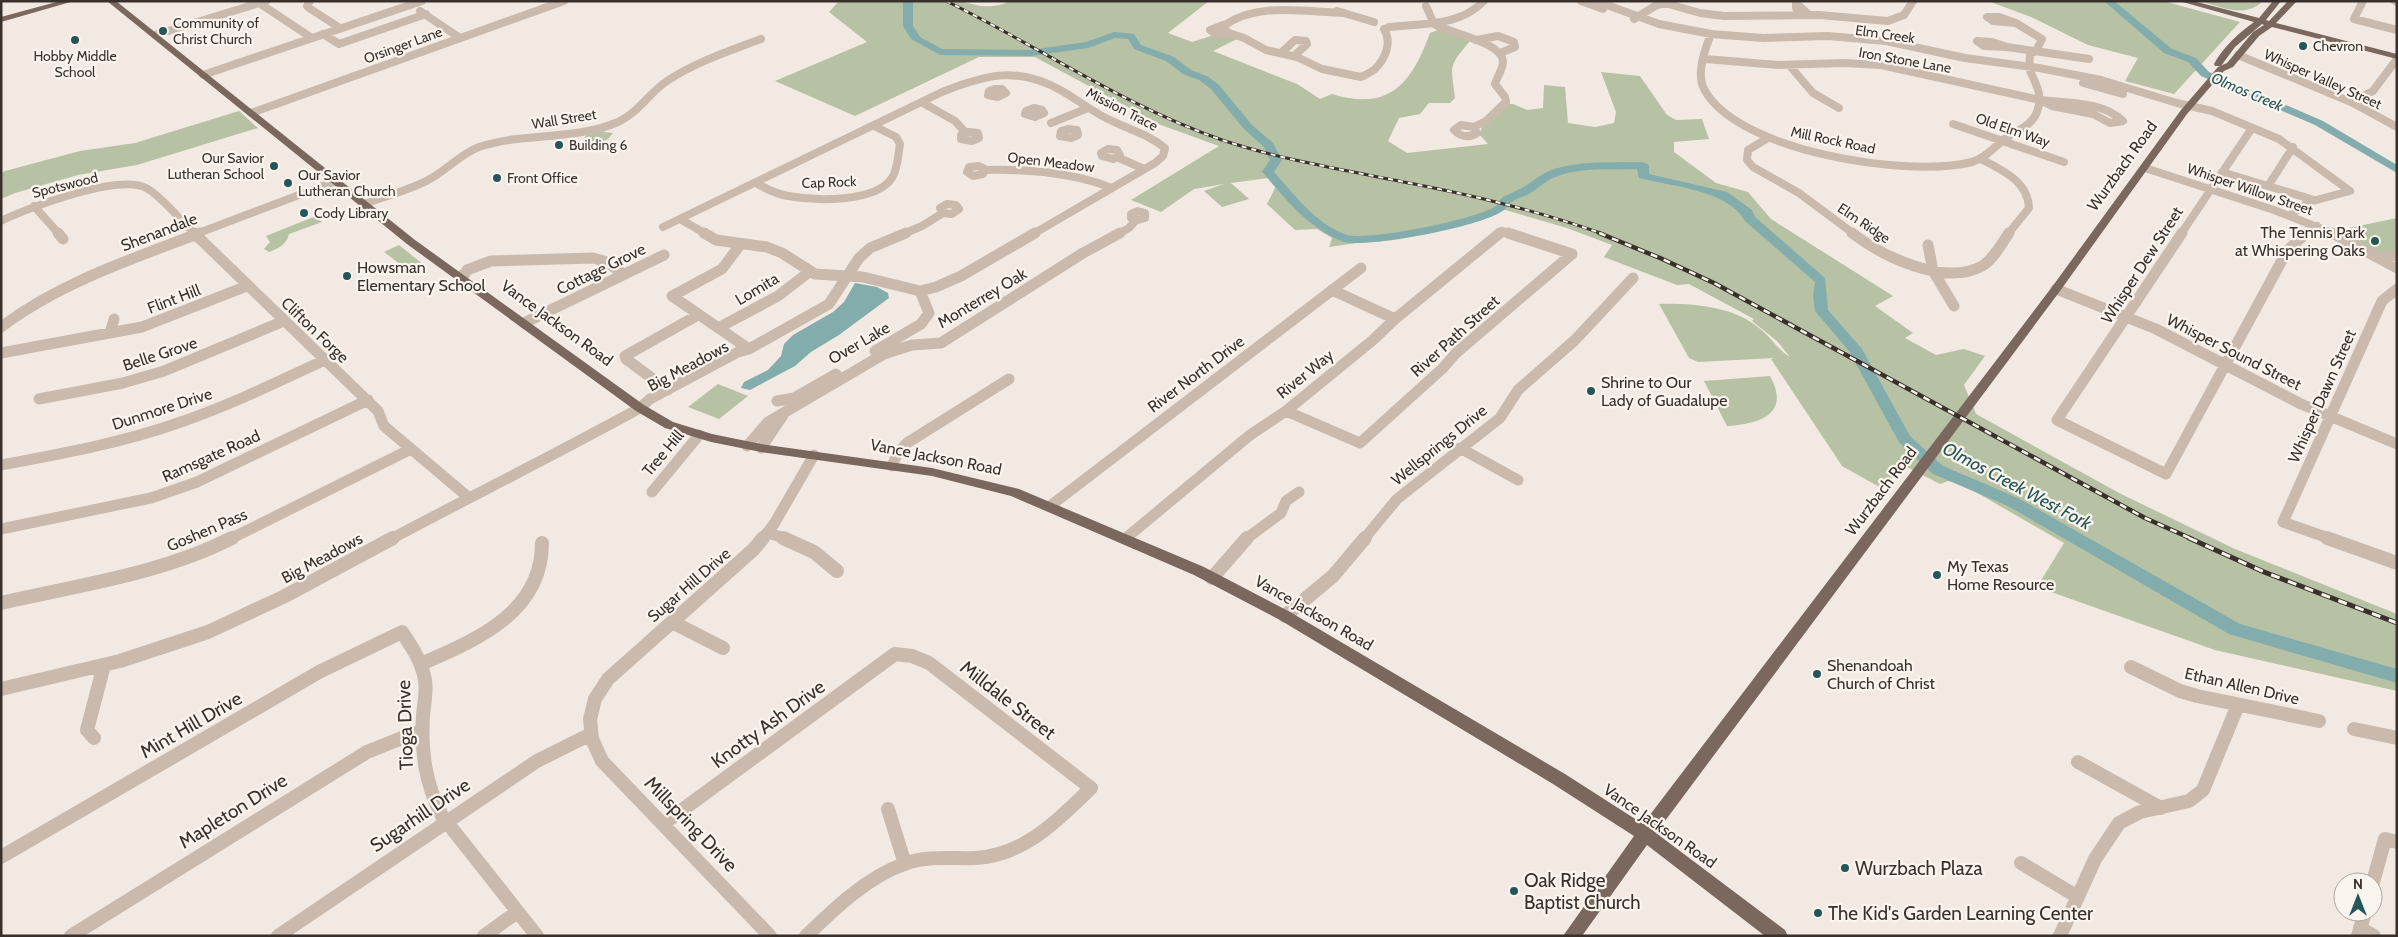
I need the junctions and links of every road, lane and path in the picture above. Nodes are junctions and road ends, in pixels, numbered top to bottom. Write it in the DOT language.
graph roads {
  1 [pos="70,1"];
  2 [pos="111,1"];
  3 [pos="310,1"];
  4 [pos="422,1"];
  5 [pos="564,1"];
  6 [pos="1476,1"];
  7 [pos="1484,1"];
  8 [pos="1581,1"];
  9 [pos="1596,1"];
  10 [pos="1914,1"];
  11 [pos="2183,1"];
  12 [pos="2277,1"];
  13 [pos="2293,1"];
  14 [pos="2363,1"];
  15 [pos="260,2"];
  16 [pos="1667,2"];
  17 [pos="407,3"];
  18 [pos="1424,3"];
  19 [pos="1279,4"];
  20 [pos="1287,4"];
  21 [pos="1649,10"];
  22 [pos="1656,12"];
  23 [pos="2223,12"];
  24 [pos="2269,12"];
  25 [pos="2237,13"];
  26 [pos="426,14"];
  27 [pos="1428,15"];
  28 [pos="1437,15"];
  29 [pos="2281,15"];
  30 [pos="1,20"];
  31 [pos="1639,20"];
  32 [pos="1443,22"];
  33 [pos="1434,23"];
  34 [pos="2016,23"];
  35 [pos="2265,24"];
  36 [pos="1223,25"];
  37 [pos="1382,25"];
  38 [pos="340,28"];
  39 [pos="2299,28"];
  40 [pos="1452,30"];
  41 [pos="2397,30"];
  42 [pos="1229,33"];
  43 [pos="323,34"];
  44 [pos="155,35"];
  45 [pos="1710,36"];
  46 [pos="312,38"];
  47 [pos="460,38"];
  48 [pos="761,39"];
  49 [pos="1476,40"];
  50 [pos="2235,41"];
  51 [pos="2354,44"];
  52 [pos="2007,47"];
  53 [pos="2036,51"];
  54 [pos="1281,52"];
  55 [pos="1500,53"];
  56 [pos="2397,54"];
  57 [pos="1294,56"];
  58 [pos="2238,56"];
  59 [pos="2397,58"];
  60 [pos="1705,59"];
  61 [pos="2089,59"];
  62 [pos="1789,65"];
  63 [pos="2219,67"];
  64 [pos="2034,68"];
  65 [pos="203,74"];
  66 [pos="979,77"];
  67 [pos="993,89"];
  68 [pos="2040,100"];
  69 [pos="923,102"];
  70 [pos="2351,102"];
  71 [pos="1088,108"];
  72 [pos="1839,108"];
  73 [pos="2187,109"];
  74 [pos="2103,111"];
  75 [pos="251,113"];
  76 [pos="2093,114"];
  77 [pos="1040,116"];
  78 [pos="1051,123"];
  79 [pos="1954,124"];
  80 [pos="874,126"];
  81 [pos="1474,127"];
  82 [pos="2397,127"];
  83 [pos="2252,128"];
  84 [pos="1063,130"];
  85 [pos="966,133"];
  86 [pos="1768,138"];
  87 [pos="2004,140"];
  88 [pos="2292,146"];
  89 [pos="1117,157"];
  90 [pos="1981,159"];
  91 [pos="2064,162"];
  92 [pos="1911,165"];
  93 [pos="2145,168"];
  94 [pos="1144,169"];
  95 [pos="986,170"];
  96 [pos="2222,172"];
  97 [pos="1917,174"];
  98 [pos="336,181"];
  99 [pos="756,183"];
  100 [pos="139,186"];
  101 [pos="2268,186"];
  102 [pos="1112,188"];
  103 [pos="2210,189"];
  104 [pos="2314,200"];
  105 [pos="34,206"];
  106 [pos="366,206"];
  107 [pos="943,213"];
  108 [pos="2290,215"];
  109 [pos="680,219"];
  110 [pos="1136,220"];
  111 [pos="1,221"];
  112 [pos="2316,226"];
  113 [pos="663,227"];
  114 [pos="1502,231"];
  115 [pos="194,235"];
  116 [pos="63,238"];
  117 [pos="740,245"];
  118 [pos="1928,245"];
  119 [pos="664,255"];
  120 [pos="2397,255"];
  121 [pos="2381,259"];
  122 [pos="498,261"];
  123 [pos="1360,268"];
  124 [pos="2397,268"];
  125 [pos="1933,271"];
  126 [pos="809,272"];
  127 [pos="624,274"];
  128 [pos="465,275"];
  129 [pos="848,276"];
  130 [pos="1633,278"];
  131 [pos="247,286"];
  132 [pos="2056,289"];
  133 [pos="2397,289"];
  134 [pos="1332,290"];
  135 [pos="920,291"];
  136 [pos="1954,306"];
  137 [pos="698,315"];
  138 [pos="2126,316"];
  139 [pos="114,318"];
  140 [pos="1395,318"];
  141 [pos="284,321"];
  142 [pos="524,322"];
  143 [pos="1,327"];
  144 [pos="718,328"];
  145 [pos="110,333"];
  146 [pos="749,350"];
  147 [pos="1,353"];
  148 [pos="325,360"];
  149 [pos="2225,365"];
  150 [pos="1008,378"];
  151 [pos="668,390"];
  152 [pos="40,399"];
  153 [pos="368,400"];
  154 [pos="777,401"];
  155 [pos="640,408"];
  156 [pos="1286,411"];
  157 [pos="784,414"];
  158 [pos="2332,416"];
  159 [pos="763,426"];
  160 [pos="775,427"];
  161 [pos="699,435"];
  162 [pos="2397,444"];
  163 [pos="747,446"];
  164 [pos="761,448"];
  165 [pos="1460,448"];
  166 [pos="411,449"];
  167 [pos="814,455"];
  168 [pos="1,465"];
  169 [pos="892,466"];
  170 [pos="1518,480"];
  171 [pos="652,492"];
  172 [pos="1299,492"];
  173 [pos="468,497"];
  174 [pos="1050,506"];
  175 [pos="1,529"];
  176 [pos="768,532"];
  177 [pos="1126,538"];
  178 [pos="542,543"];
  179 [pos="2397,563"];
  180 [pos="837,571"];
  181 [pos="1212,578"];
  182 [pos="1,604"];
  183 [pos="1285,616"];
  184 [pos="672,622"];
  185 [pos="402,632"];
  186 [pos="723,648"];
  187 [pos="895,654"];
  188 [pos="421,664"];
  189 [pos="104,665"];
  190 [pos="2131,667"];
  191 [pos="1,689"];
  192 [pos="2238,705"];
  193 [pos="2319,721"];
  194 [pos="2354,729"];
  195 [pos="422,730"];
  196 [pos="589,735"];
  197 [pos="94,738"];
  198 [pos="2397,738"];
  199 [pos="2078,762"];
  200 [pos="2162,808"];
  201 [pos="888,809"];
  202 [pos="446,822"];
  203 [pos="663,824"];
  204 [pos="1646,834"];
  205 [pos="2391,841"];
  206 [pos="1,857"];
  207 [pos="2021,863"];
  208 [pos="905,864"];
  209 [pos="2377,872"];
  210 [pos="2078,898"];
  211 [pos="517,912"];
  212 [pos="71,936"];
  213 [pos="278,936"];
  214 [pos="484,936"];
  215 [pos="536,936"];
  216 [pos="770,936"];
  217 [pos="806,936"];
  218 [pos="1572,936"];
  219 [pos="1778,936"];
  220 [pos="2060,936"];
  1 -- 30 [label="main road"];
  2 -- 44 [label="main road, Vance Jackson Road"];
  3 -- 38 [label="street"];
  4 -- 17 [label="street"];
  5 -- 47 [label="street, Orsinger Lane"];
  6 -- 28 [label="street"];
  7 -- 32 [label="street"];
  8 -- 31 [label="street, Elm Creek"];
  9 -- 31 [label="street, Elm Creek"];
  10 -- 16 [label="street"];
  11 -- 23 [label="main road"];
  12 -- 24 [label="main road"];
  13 -- 29 [label="main road"];
  14 -- 41 [label="street"];
  15 -- 44 [label="street"];
  15 -- 46 [label="street"];
  16 -- 21 [label="street"];
  16 -- 22 [label="street"];
  17 -- 26 [label="street"];
  17 -- 38 [label="street"];
  18 -- 27 [label="street"];
  18 -- 28 [label="street"];
  19 -- 20 [label="street"];
  19 -- 36 [label="street"];
  20 -- 37 [label="street"];
  21 -- 22 [label="street"];
  21 -- 31 [label="street"];
  22 -- 31 [label="street"];
  23 -- 25 [label="main road"];
  23 -- 35 [label="main road"];
  24 -- 25 [label="main road"];
  24 -- 35 [label="main road"];
  25 -- 35 [label="main road"];
  26 -- 43 [label="street"];
  26 -- 47 [label="street"];
  27 -- 28 [label="street"];
  27 -- 33 [label="street"];
  27 -- 37 [label="street"];
  28 -- 32 [label="street"];
  29 -- 35 [label="main road"];
  29 -- 39 [label="main road"];
  31 -- 45 [label="street, Elm Creek"];
  32 -- 33 [label="street"];
  32 -- 40 [label="street"];
  33 -- 37 [label="street"];
  33 -- 40 [label="street"];
  34 -- 53 [label="street"];
  35 -- 39 [label="main road"];
  35 -- 50 [label="main road, Wurzbach Road"];
  35 -- 51 [label="main road"];
  35 -- 58 [label="main road, Wurzbach Road"];
  36 -- 42 [label="street"];
  36 -- 42 [label="street"];
  37 -- 57 [label="street"];
  38 -- 43 [label="street"];
  39 -- 51 [label="main road"];
  40 -- 49 [label="street"];
  42 -- 54 [label="street"];
  43 -- 46 [label="street"];
  44 -- 65 [label="main road, Vance Jackson Road"];
  45 -- 60 [label="street, Mill Rock Road"];
  45 -- 64 [label="street, Elm Creek"];
  46 -- 65 [label="street"];
  47 -- 75 [label="street, Orsinger Lane"];
  48 -- 106 [label="street, Wall Street"];
  49 -- 55 [label="street"];
  49 -- 55 [label="street"];
  50 -- 58 [label="main road"];
  50 -- 63 [label="main road, Wurzbach Road"];
  51 -- 56 [label="main road"];
  51 -- 59 [label="main road"];
  52 -- 53 [label="street"];
  53 -- 61 [label="street"];
  53 -- 64 [label="street"];
  54 -- 57 [label="street"];
  54 -- 57 [label="street"];
  55 -- 81 [label="street"];
  58 -- 63 [label="main road, Wurzbach Road"];
  58 -- 70 [label="street, Whisper Valley Street"];
  59 -- 70 [label="street"];
  60 -- 62 [label="street, Iron Stone Lane"];
  60 -- 86 [label="street, Mill Rock Road"];
  62 -- 68 [label="street, Iron Stone Lane"];
  62 -- 72 [label="street"];
  63 -- 73 [label="main road, Wurzbach Road"];
  64 -- 68 [label="street"];
  64 -- 73 [label="street, Elm Creek"];
  65 -- 75 [label="main road, Vance Jackson Road"];
  66 -- 67 [label="street"];
  66 -- 69 [label="street, Mission Trace"];
  66 -- 71 [label="street, Mission Trace"];
  68 -- 74 [label="street"];
  68 -- 76 [label="street"];
  68 -- 87 [label="street, Mill Rock Road"];
  69 -- 80 [label="street, Mission Trace"];
  69 -- 85 [label="street"];
  70 -- 82 [label="street, Whisper Valley Street"];
  71 -- 78 [label="street"];
  71 -- 94 [label="street, Mission Trace"];
  73 -- 83 [label="street, Elm Creek"];
  73 -- 93 [label="main road, Wurzbach Road"];
  74 -- 76 [label="street"];
  74 -- 76 [label="street"];
  75 -- 98 [label="main road, Vance Jackson Road"];
  77 -- 78 [label="street"];
  78 -- 84 [label="street"];
  79 -- 87 [label="street, Old Elm Way"];
  80 -- 99 [label="street, Mission Trace"];
  80 -- 99 [label="street, Cap Rock"];
  83 -- 88 [label="street, Elm Creek"];
  83 -- 96 [label="street, Whisper Dew Street"];
  86 -- 92 [label="street, Mill Rock Road"];
  86 -- 125 [label="street, Elm Ridge"];
  87 -- 90 [label="street, Mill Rock Road"];
  87 -- 91 [label="street, Old Elm Way"];
  88 -- 101 [label="street"];
  88 -- 104 [label="street, Elm Creek"];
  89 -- 94 [label="street"];
  90 -- 92 [label="street, Mill Rock Road"];
  90 -- 125 [label="street, Elm Ridge"];
  92 -- 97 [label="street"];
  93 -- 103 [label="street, Whisper Willow Street"];
  93 -- 132 [label="main road, Wurzbach Road"];
  94 -- 102 [label="street, Mission Trace"];
  95 -- 102 [label="street, Open Meadow"];
  96 -- 101 [label="street"];
  96 -- 103 [label="street, Whisper Dew Street"];
  98 -- 106 [label="main road, Vance Jackson Road"];
  98 -- 115 [label="street, Shenandale"];
  99 -- 109 [label="street, Mission Trace"];
  100 -- 105 [label="street, Spotswood"];
  100 -- 115 [label="street, Clifton Forge"];
  101 -- 104 [label="street"];
  102 -- 135 [label="street, Mission Trace"];
  103 -- 108 [label="street, Whisper Willow Street"];
  103 -- 138 [label="street, Whisper Dew Street"];
  104 -- 108 [label="street"];
  105 -- 111 [label="street, Spotswood"];
  105 -- 116 [label="street"];
  106 -- 128 [label="main road, Vance Jackson Road"];
  107 -- 129 [label="street, Big Meadows"];
  108 -- 112 [label="street, Whisper Willow Street"];
  109 -- 113 [label="street, Mission Trace"];
  109 -- 117 [label="street"];
  110 -- 157 [label="street, Monterrey Oak"];
  112 -- 121 [label="street, Whisper Willow Street"];
  112 -- 149 [label="street"];
  114 -- 140 [label="street, River Way"];
  114 -- 156 [label="street, River Path Street"];
  115 -- 131 [label="street, Clifton Forge"];
  115 -- 143 [label="street, Shenandale"];
  117 -- 126 [label="street"];
  117 -- 137 [label="street"];
  118 -- 125 [label="street"];
  119 -- 127 [label="street, Cottage Grove"];
  120 -- 121 [label="street"];
  121 -- 124 [label="street, Whisper Willow Street"];
  122 -- 127 [label="street"];
  122 -- 128 [label="street"];
  122 -- 128 [label="street"];
  123 -- 134 [label="street, River North Drive"];
  125 -- 136 [label="street"];
  126 -- 129 [label="street, Mission Trace"];
  126 -- 144 [label="street, Lomita"];
  127 -- 142 [label="street, Cottage Grove"];
  128 -- 142 [label="main road, Vance Jackson Road"];
  129 -- 135 [label="street, Mission Trace"];
  129 -- 146 [label="street, Big Meadows"];
  130 -- 165 [label="street, Wellsprings Drive"];
  131 -- 141 [label="street, Clifton Forge"];
  131 -- 145 [label="street, Flint Hill"];
  132 -- 138 [label="street, Whisper Sound Street"];
  132 -- 204 [label="main road, Wurzbach Road"];
  133 -- 158 [label="street, Whisper Dawn Street"];
  134 -- 140 [label="street"];
  134 -- 174 [label="street, River North Drive"];
  135 -- 154 [label="street, Over Lake"];
  137 -- 144 [label="street"];
  137 -- 151 [label="street"];
  138 -- 149 [label="street, Whisper Sound Street"];
  138 -- 149 [label="street, Whisper Dew Street"];
  139 -- 145 [label="street"];
  140 -- 156 [label="street, River Way"];
  141 -- 148 [label="street, Clifton Forge"];
  141 -- 152 [label="street, Belle Grove"];
  142 -- 155 [label="main road, Vance Jackson Road"];
  144 -- 146 [label="street"];
  145 -- 147 [label="street, Flint Hill"];
  146 -- 151 [label="street, Big Meadows"];
  146 -- 155 [label="street, Big Meadows"];
  148 -- 153 [label="street, Clifton Forge"];
  148 -- 168 [label="street, Dunmore Drive"];
  149 -- 158 [label="street, Whisper Sound Street"];
  150 -- 169 [label="street"];
  151 -- 155 [label="street, Big Meadows"];
  153 -- 166 [label="street, Clifton Forge"];
  153 -- 175 [label="street, Ramsgate Road"];
  155 -- 161 [label="main road, Vance Jackson Road"];
  155 -- 173 [label="street, Big Meadows"];
  156 -- 177 [label="street, River Way"];
  157 -- 159 [label="street, Monterrey Oak"];
  157 -- 160 [label="street, Monterrey Oak"];
  158 -- 162 [label="street, Whisper Sound Street"];
  158 -- 179 [label="street, Whisper Dawn Street"];
  159 -- 160 [label="street"];
  159 -- 163 [label="street, Monterrey Oak"];
  160 -- 164 [label="street, Monterrey Oak"];
  161 -- 163 [label="main road, Vance Jackson Road"];
  161 -- 171 [label="street, Tree Hill"];
  163 -- 164 [label="main road, Vance Jackson Road"];
  164 -- 167 [label="main road, Vance Jackson Road"];
  165 -- 170 [label="street"];
  165 -- 183 [label="street, Wellsprings Drive"];
  166 -- 173 [label="street, Clifton Forge"];
  166 -- 182 [label="street, Goshen Pass"];
  167 -- 169 [label="main road, Vance Jackson Road"];
  167 -- 176 [label="street, Sugar Hill Drive"];
  169 -- 174 [label="main road, Vance Jackson Road"];
  172 -- 181 [label="street"];
  173 -- 189 [label="street, Big Meadows"];
  174 -- 177 [label="main road, Vance Jackson Road"];
  176 -- 180 [label="street"];
  176 -- 184 [label="street, Sugar Hill Drive"];
  177 -- 181 [label="main road, Vance Jackson Road"];
  178 -- 188 [label="street"];
  181 -- 183 [label="main road, Vance Jackson Road"];
  183 -- 204 [label="main road, Vance Jackson Road"];
  184 -- 186 [label="street"];
  184 -- 196 [label="street, Sugar Hill Drive"];
  185 -- 188 [label="street, Tioga Drive"];
  185 -- 206 [label="street, Mint Hill Drive"];
  187 -- 203 [label="street, Knotty Ash Drive"];
  187 -- 208 [label="street, Milldale Street"];
  188 -- 195 [label="street, Tioga Drive"];
  189 -- 191 [label="street, Big Meadows"];
  189 -- 197 [label="street"];
  190 -- 192 [label="street, Ethan Allen Drive"];
  192 -- 193 [label="street, Ethan Allen Drive"];
  192 -- 200 [label="street"];
  194 -- 198 [label="street"];
  195 -- 202 [label="street, Tioga Drive"];
  195 -- 212 [label="street, Mapleton Drive"];
  196 -- 202 [label="street, Sugarhill Drive"];
  196 -- 203 [label="street, Millspring Drive"];
  199 -- 200 [label="street"];
  200 -- 210 [label="street"];
  201 -- 208 [label="street"];
  202 -- 211 [label="street, Tioga Drive"];
  202 -- 213 [label="street, Sugarhill Drive"];
  203 -- 216 [label="street, Millspring Drive"];
  204 -- 218 [label="main road, Wurzbach Road"];
  204 -- 219 [label="main road, Vance Jackson Road"];
  205 -- 209 [label="street"];
  207 -- 210 [label="street"];
  208 -- 217 [label="street"];
  210 -- 220 [label="street"];
  211 -- 214 [label="street"];
  211 -- 215 [label="street, Tioga Drive"];
}
